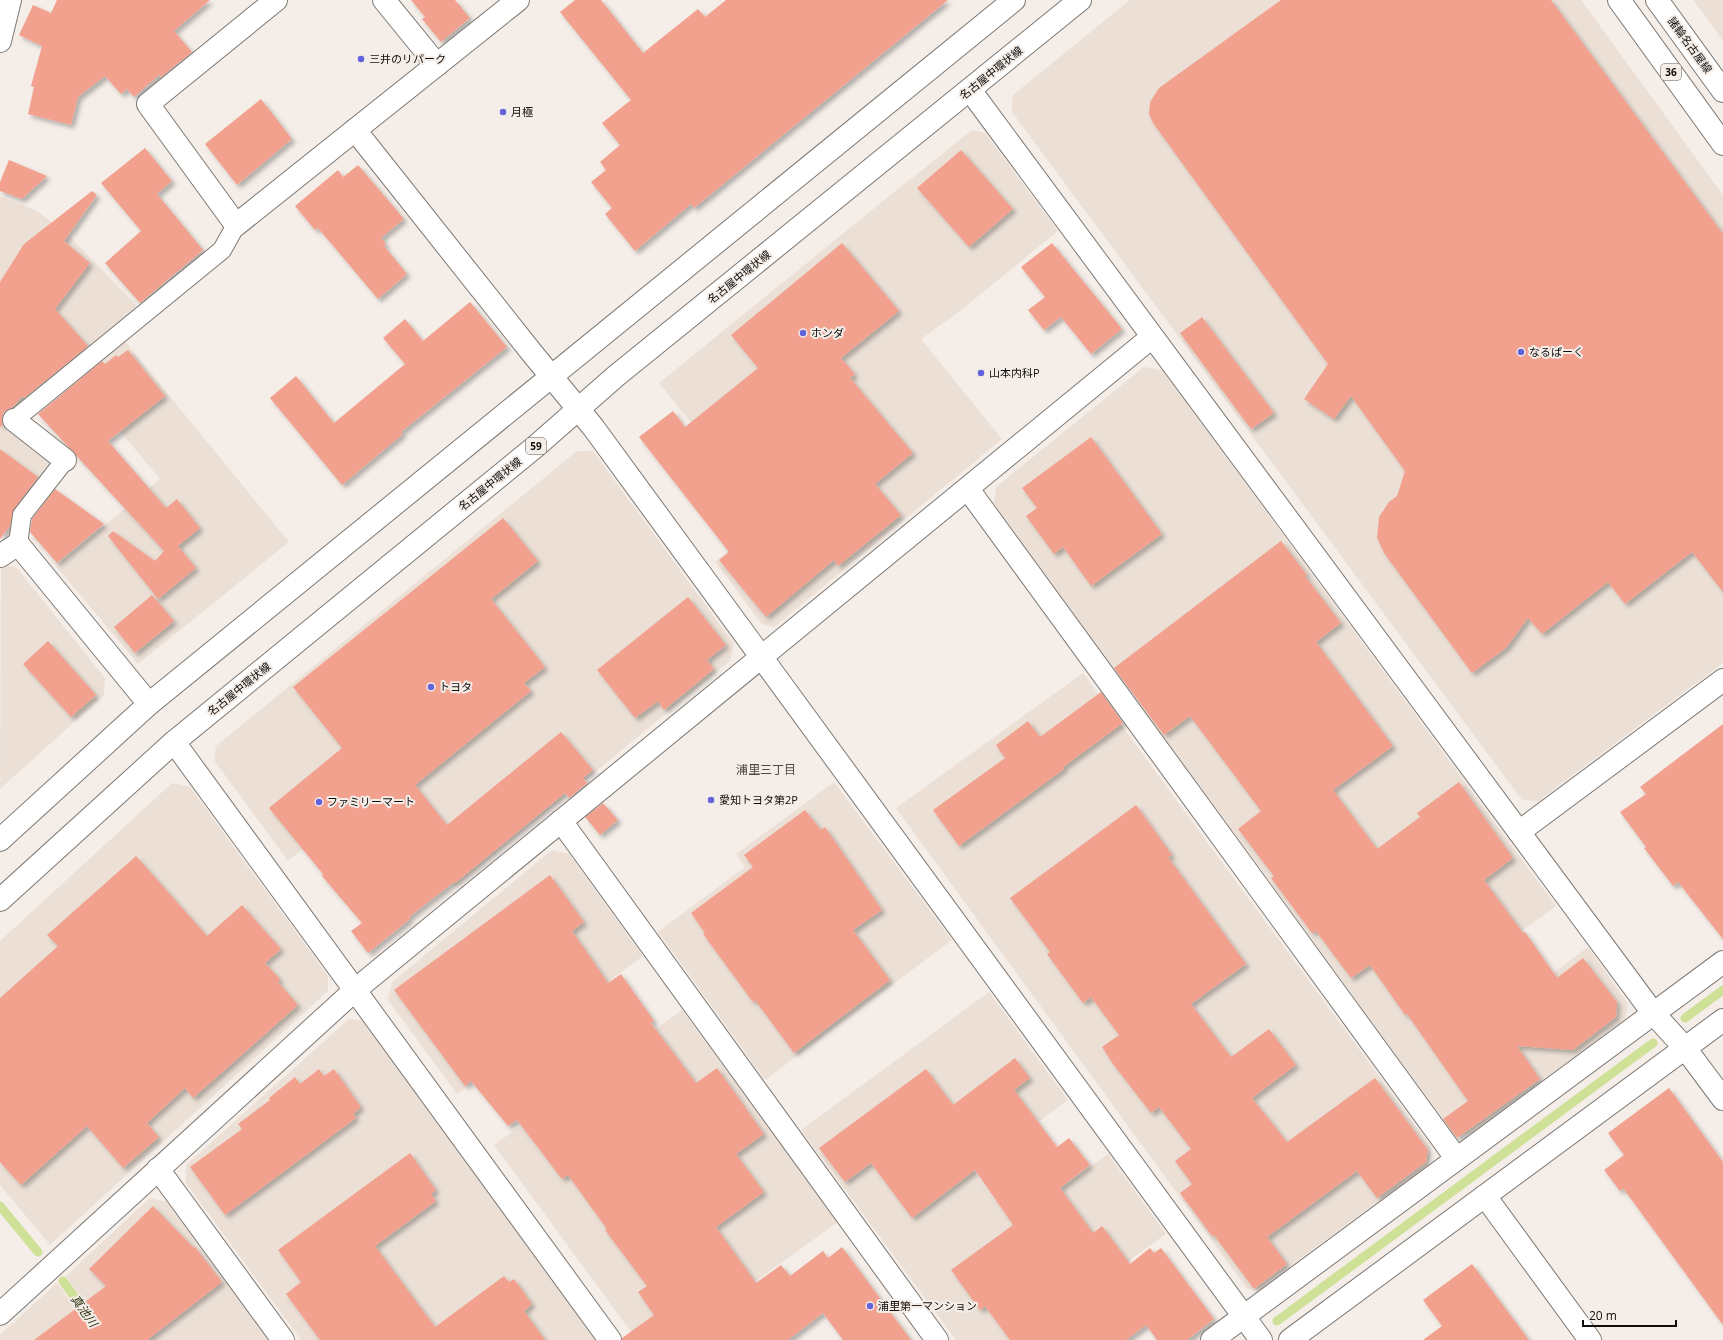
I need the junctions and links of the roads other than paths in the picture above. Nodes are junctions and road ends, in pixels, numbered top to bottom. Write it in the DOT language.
graph roads {
  1 [pos="10,0"];
  2 [pos="276,0"];
  3 [pos="384,0"];
  4 [pos="518,0"];
  5 [pos="1014,0"];
  6 [pos="1080,0"];
  7 [pos="1618,0"];
  8 [pos="1657,0"];
  9 [pos="0,41"];
  10 [pos="437,65"];
  11 [pos="970,90"];
  12 [pos="1723,91"];
  13 [pos="355,130"];
  14 [pos="1723,144"];
  15 [pos="236,225"];
  16 [pos="1152,337"];
  17 [pos="551,376"];
  18 [pos="578,408"];
  19 [pos="14,420"];
  20 [pos="65,460"];
  21 [pos="968,489"];
  22 [pos="18,544"];
  23 [pos="0,556"];
  24 [pos="761,658"];
  25 [pos="1723,680"];
  26 [pos="149,704"];
  27 [pos="174,742"];
  28 [pos="561,821"];
  29 [pos="1519,832"];
  30 [pos="0,840"];
  31 [pos="0,900"];
  32 [pos="1723,962"];
  33 [pos="355,990"];
  34 [pos="1653,1013"];
  35 [pos="1723,1020"];
  36 [pos="1685,1048"];
  37 [pos="1723,1099"];
  38 [pos="1456,1158"];
  39 [pos="158,1169"];
  40 [pos="1485,1196"];
  41 [pos="0,1314"];
  42 [pos="1244,1316"];
  43 [pos="283,1340"];
  44 [pos="610,1340"];
  45 [pos="937,1340"];
  46 [pos="1212,1340"];
  47 [pos="1261,1340"];
  48 [pos="1290,1340"];
  49 [pos="1590,1340"];
  1 -- 9 [label="street"];
  2 -- 15 [label="street"];
  3 -- 10 [label="street"];
  4 -- 10 [label="street"];
  5 -- 17 [label="street"];
  6 -- 11 [label="street, 名古屋中環状線 / 59"];
  7 -- 14 [label="street, 36"];
  8 -- 12 [label="street, 諸輪名古屋線"];
  10 -- 13 [label="street"];
  11 -- 16 [label="street"];
  11 -- 18 [label="street, 名古屋中環状線 / 59"];
  13 -- 15 [label="street"];
  13 -- 17 [label="street"];
  15 -- 19 [label="lane"];
  16 -- 21 [label="street"];
  16 -- 29 [label="street"];
  17 -- 18 [label="street"];
  17 -- 26 [label="street"];
  18 -- 24 [label="street"];
  18 -- 27 [label="street, 名古屋中環状線 / 59"];
  19 -- 20 [label="street"];
  20 -- 22 [label="lane"];
  21 -- 24 [label="street"];
  21 -- 38 [label="street"];
  22 -- 23 [label="street"];
  22 -- 26 [label="street"];
  24 -- 28 [label="street"];
  24 -- 42 [label="street"];
  25 -- 29 [label="street"];
  26 -- 30 [label="street"];
  27 -- 31 [label="street, 名古屋中環状線 / 59"];
  27 -- 33 [label="street"];
  28 -- 33 [label="street"];
  28 -- 45 [label="street"];
  29 -- 34 [label="street"];
  32 -- 34 [label="street"];
  33 -- 39 [label="street"];
  33 -- 44 [label="street"];
  34 -- 36 [label="street"];
  34 -- 38 [label="street"];
  35 -- 36 [label="street"];
  36 -- 37 [label="street"];
  36 -- 40 [label="street"];
  38 -- 42 [label="street"];
  39 -- 41 [label="street"];
  39 -- 43 [label="street"];
  40 -- 48 [label="street"];
  40 -- 49 [label="street"];
  42 -- 46 [label="street"];
  42 -- 47 [label="street"];
}
